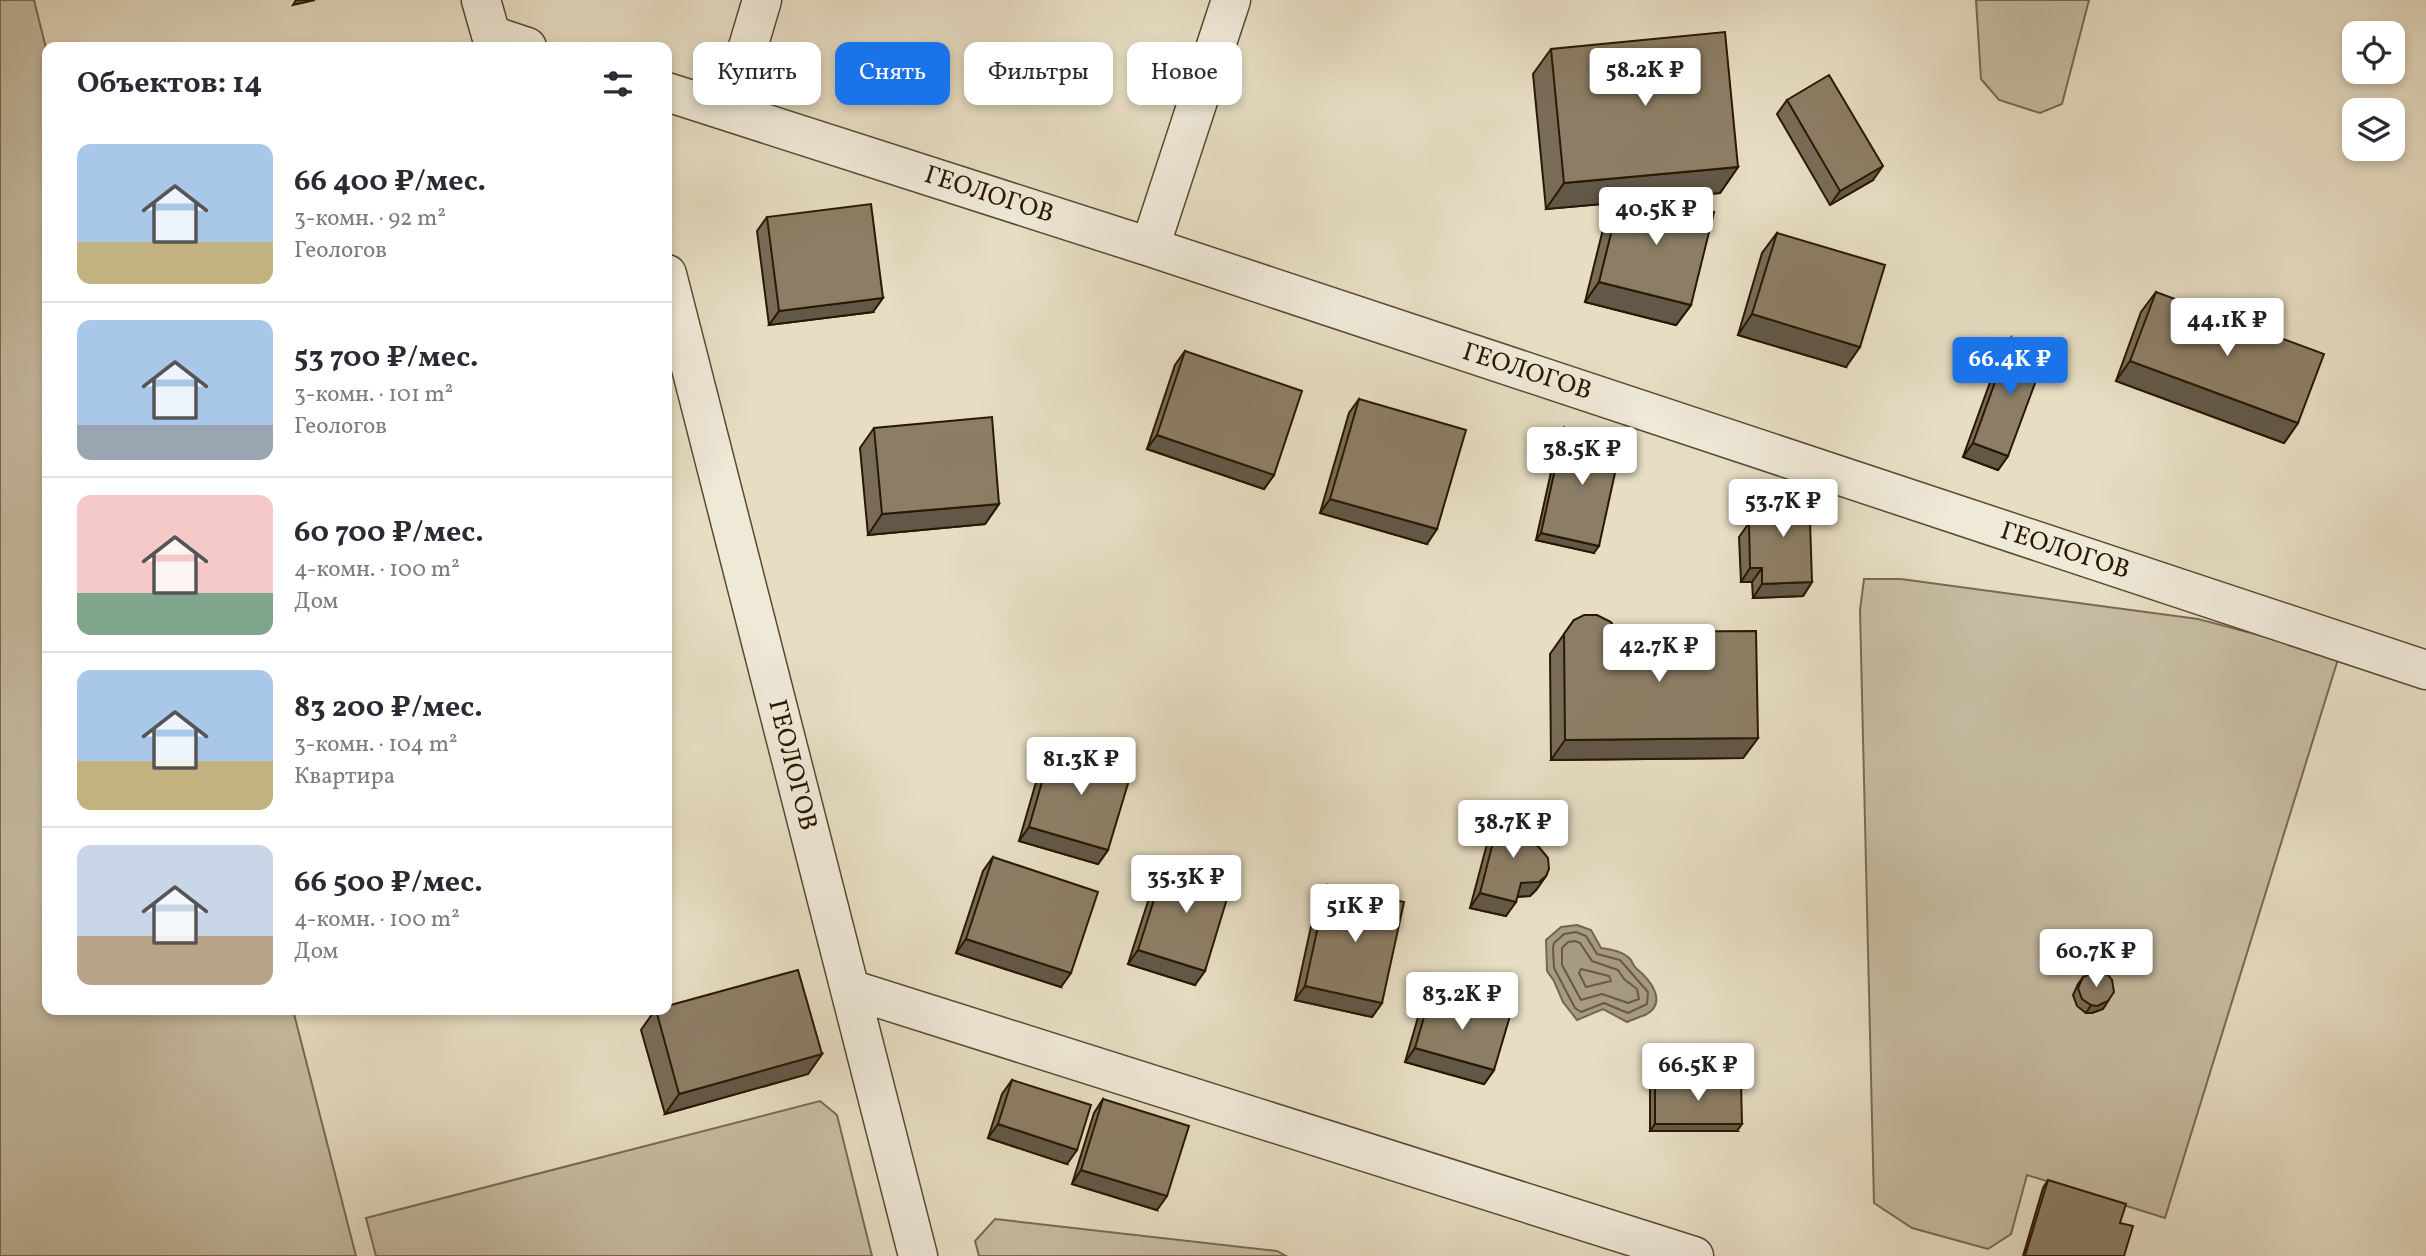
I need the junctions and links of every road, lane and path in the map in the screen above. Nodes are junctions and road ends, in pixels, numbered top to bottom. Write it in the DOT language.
graph roads {
  1 [pos="481,0"];
  2 [pos="762,0"];
  3 [pos="1231,0"];
  4 [pos="511,42"];
  5 [pos="672,94"];
  6 [pos="729,111"];
  7 [pos="1150,247"];
  8 [pos="672,294"];
  9 [pos="2426,670"];
  10 [pos="850,989"];
  11 [pos="918,1256"];
  12 [pos="1694,1256"];
  1 -- 4 [label="street"];
  2 -- 6 [label="street"];
  3 -- 7 [label="street"];
  5 -- 6 [label="street, ГЕОЛОГОВ"];
  6 -- 7 [label="street, ГЕОЛОГОВ"];
  7 -- 9 [label="street, ГЕОЛОГОВ"];
  8 -- 10 [label="street, ГЕОЛОГОВ"];
  10 -- 11 [label="street, ГЕОЛОГОВ"];
  10 -- 12 [label="street"];
}
